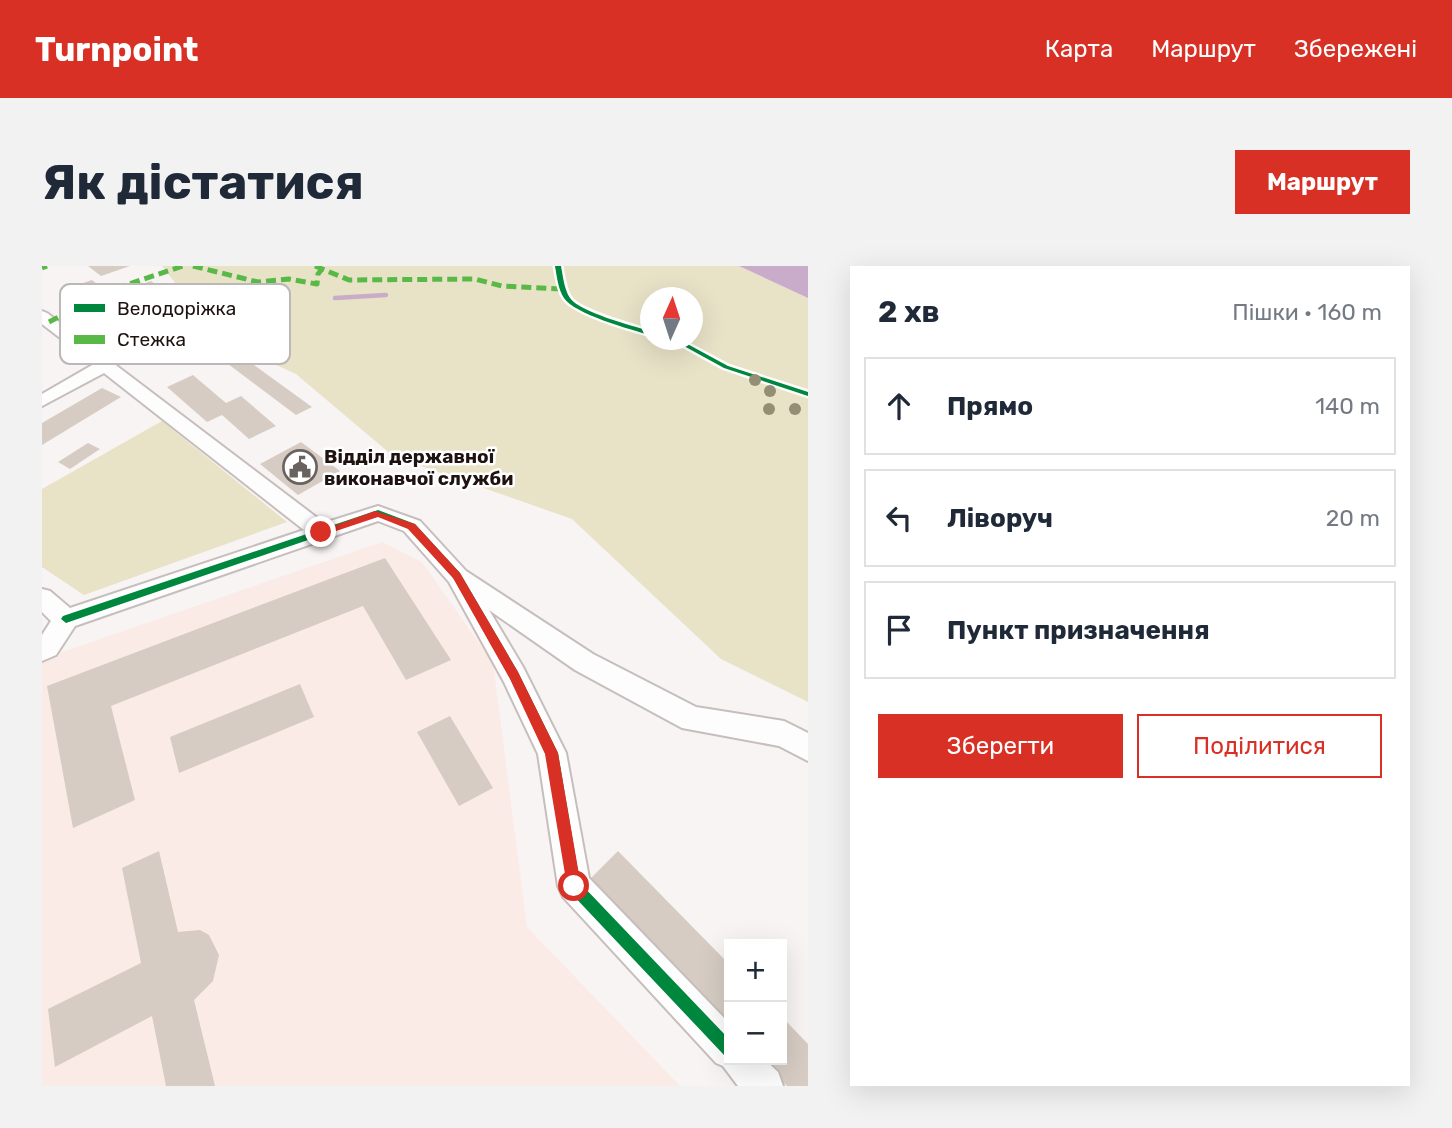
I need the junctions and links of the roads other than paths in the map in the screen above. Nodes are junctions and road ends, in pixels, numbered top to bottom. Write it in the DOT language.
graph roads {
  1 [pos="44,321"];
  2 [pos="60,333"];
  3 [pos="105,365"];
  4 [pos="42,401"];
  5 [pos="321,532"];
  6 [pos="457,576"];
  7 [pos="42,598"];
  8 [pos="66,619"];
  9 [pos="42,650"];
  10 [pos="808,748"];
  11 [pos="724,1045"];
  12 [pos="744,1065"];
  13 [pos="764,1086"];
  1 -- 2 [label="street"];
  3 -- 4 [label="street"];
  3 -- 5 [label="street"];
  5 -- 6 [label="street"];
  5 -- 8 [label="street"];
  6 -- 10 [label="street"];
  6 -- 11 [label="street"];
  7 -- 8 [label="street"];
  8 -- 9 [label="street"];
  12 -- 13 [label="street"];
}
